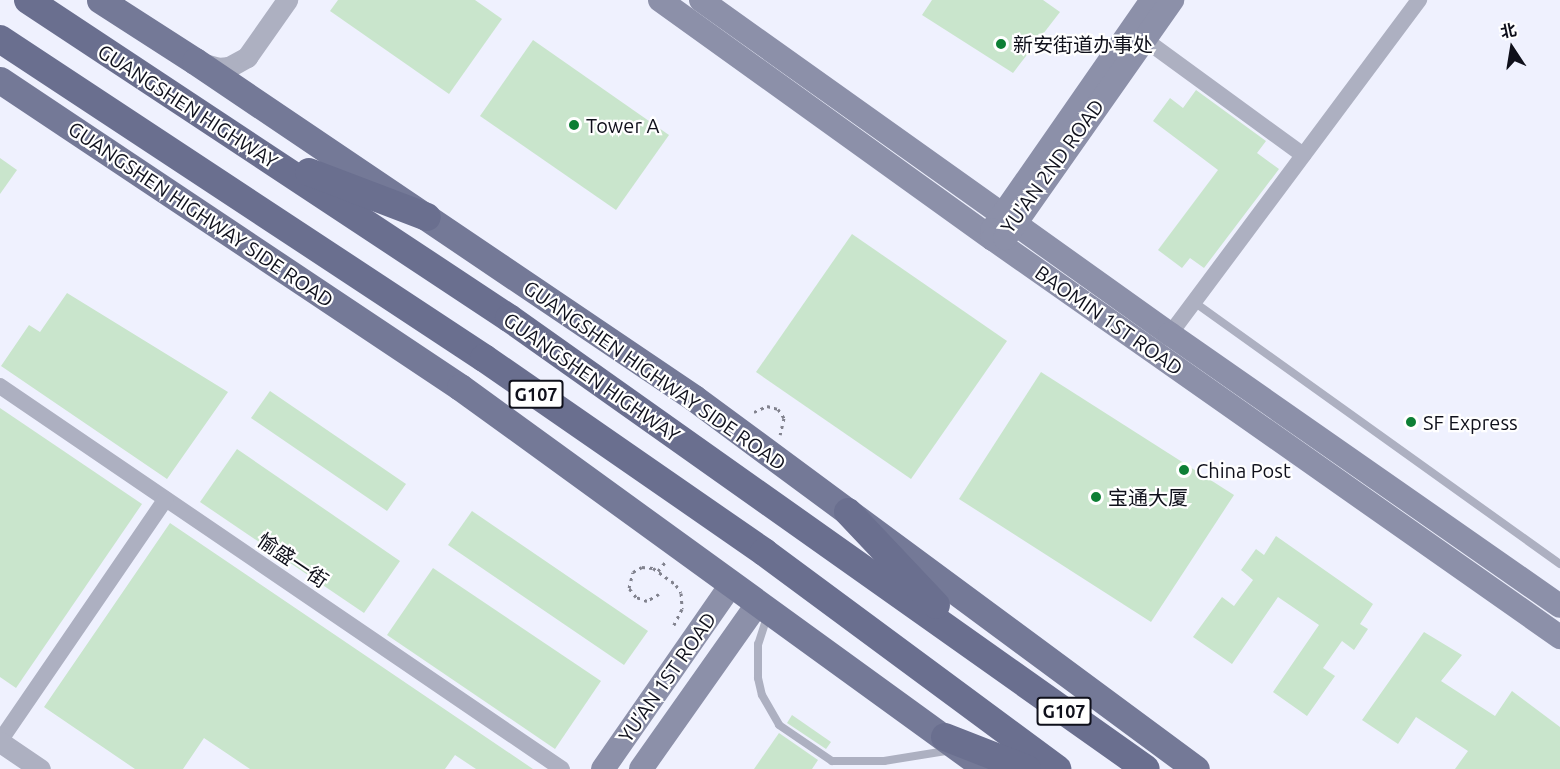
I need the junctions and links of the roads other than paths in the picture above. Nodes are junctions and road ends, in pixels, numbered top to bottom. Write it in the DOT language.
graph roads {
  1 [pos="28,0"];
  2 [pos="100,0"];
  3 [pos="286,0"];
  4 [pos="660,0"];
  5 [pos="701,0"];
  6 [pos="1152,0"];
  7 [pos="1172,0"];
  8 [pos="1419,0"];
  9 [pos="0,39"];
  10 [pos="1144,39"];
  11 [pos="247,57"];
  12 [pos="195,61"];
  13 [pos="0,80"];
  14 [pos="261,105"];
  15 [pos="259,153"];
  16 [pos="1303,155"];
  17 [pos="427,218"];
  18 [pos="1009,218"];
  19 [pos="993,239"];
  20 [pos="1194,302"];
  21 [pos="1170,334"];
  22 [pos="0,386"];
  23 [pos="166,499"];
  24 [pos="848,512"];
  25 [pos="1560,564"];
  26 [pos="731,585"];
  27 [pos="1560,606"];
  28 [pos="764,607"];
  29 [pos="1560,637"];
  30 [pos="981,652"];
  31 [pos="0,742"];
  32 [pos="953,742"];
  33 [pos="832,761"];
  34 [pos="40,769"];
  35 [pos="562,769"];
  36 [pos="603,769"];
  37 [pos="641,769"];
  38 [pos="844,769"];
  39 [pos="987,769"];
  40 [pos="1027,769"];
  41 [pos="1057,769"];
  42 [pos="1146,769"];
  43 [pos="1196,769"];
  1 -- 15 [label="highway, GUANGSHEN HIGHWAY / G107"];
  2 -- 12 [label="main road, GUANGSHEN HIGHWAY SIDE ROAD"];
  3 -- 11 [label="street"];
  4 -- 19 [label="main road, BAOMIN 1ST ROAD"];
  5 -- 18 [label="main road, BAOMIN 1ST ROAD"];
  6 -- 18 [label="main road, YU'AN 2ND ROAD"];
  7 -- 10 [label="main road, YU'AN 2ND ROAD"];
  8 -- 16 [label="street"];
  9 -- 41 [label="highway, G107"];
  10 -- 16 [label="street"];
  10 -- 18 [label="main road, YU'AN 2ND ROAD"];
  11 -- 12 [label="street"];
  11 -- 14 [label="street"];
  12 -- 14 [label="main road, GUANGSHEN HIGHWAY SIDE ROAD"];
  13 -- 26 [label="main road, GUANGSHEN HIGHWAY SIDE ROAD"];
  14 -- 17 [label="main road, GUANGSHEN HIGHWAY SIDE ROAD"];
  15 -- 17 [label="highway"];
  15 -- 30 [label="highway, GUANGSHEN HIGHWAY / G107"];
  16 -- 20 [label="street"];
  17 -- 24 [label="main road, GUANGSHEN HIGHWAY SIDE ROAD"];
  18 -- 19 [label="main road, YU'AN 2ND ROAD"];
  18 -- 21 [label="main road, BAOMIN 1ST ROAD"];
  19 -- 29 [label="main road, BAOMIN 1ST ROAD"];
  20 -- 21 [label="street"];
  20 -- 25 [label="lane"];
  21 -- 27 [label="main road, BAOMIN 1ST ROAD"];
  22 -- 23 [label="street, 愉盛一街"];
  23 -- 31 [label="street"];
  23 -- 35 [label="street, 愉盛一街"];
  24 -- 30 [label="highway"];
  24 -- 43 [label="main road, GUANGSHEN HIGHWAY SIDE ROAD"];
  26 -- 28 [label="main road, GUANGSHEN HIGHWAY SIDE ROAD"];
  26 -- 36 [label="main road, YU’AN 1ST ROAD"];
  28 -- 32 [label="main road, GUANGSHEN HIGHWAY SIDE ROAD"];
  28 -- 33 [label="lane"];
  28 -- 37 [label="main road, YU’AN 1ST ROAD"];
  30 -- 42 [label="highway, GUANGSHEN HIGHWAY / G107"];
  31 -- 34 [label="street"];
  32 -- 33 [label="lane"];
  32 -- 39 [label="main road, GUANGSHEN HIGHWAY SIDE ROAD"];
  32 -- 40 [label="highway"];
  33 -- 38 [label="lane"];
}
